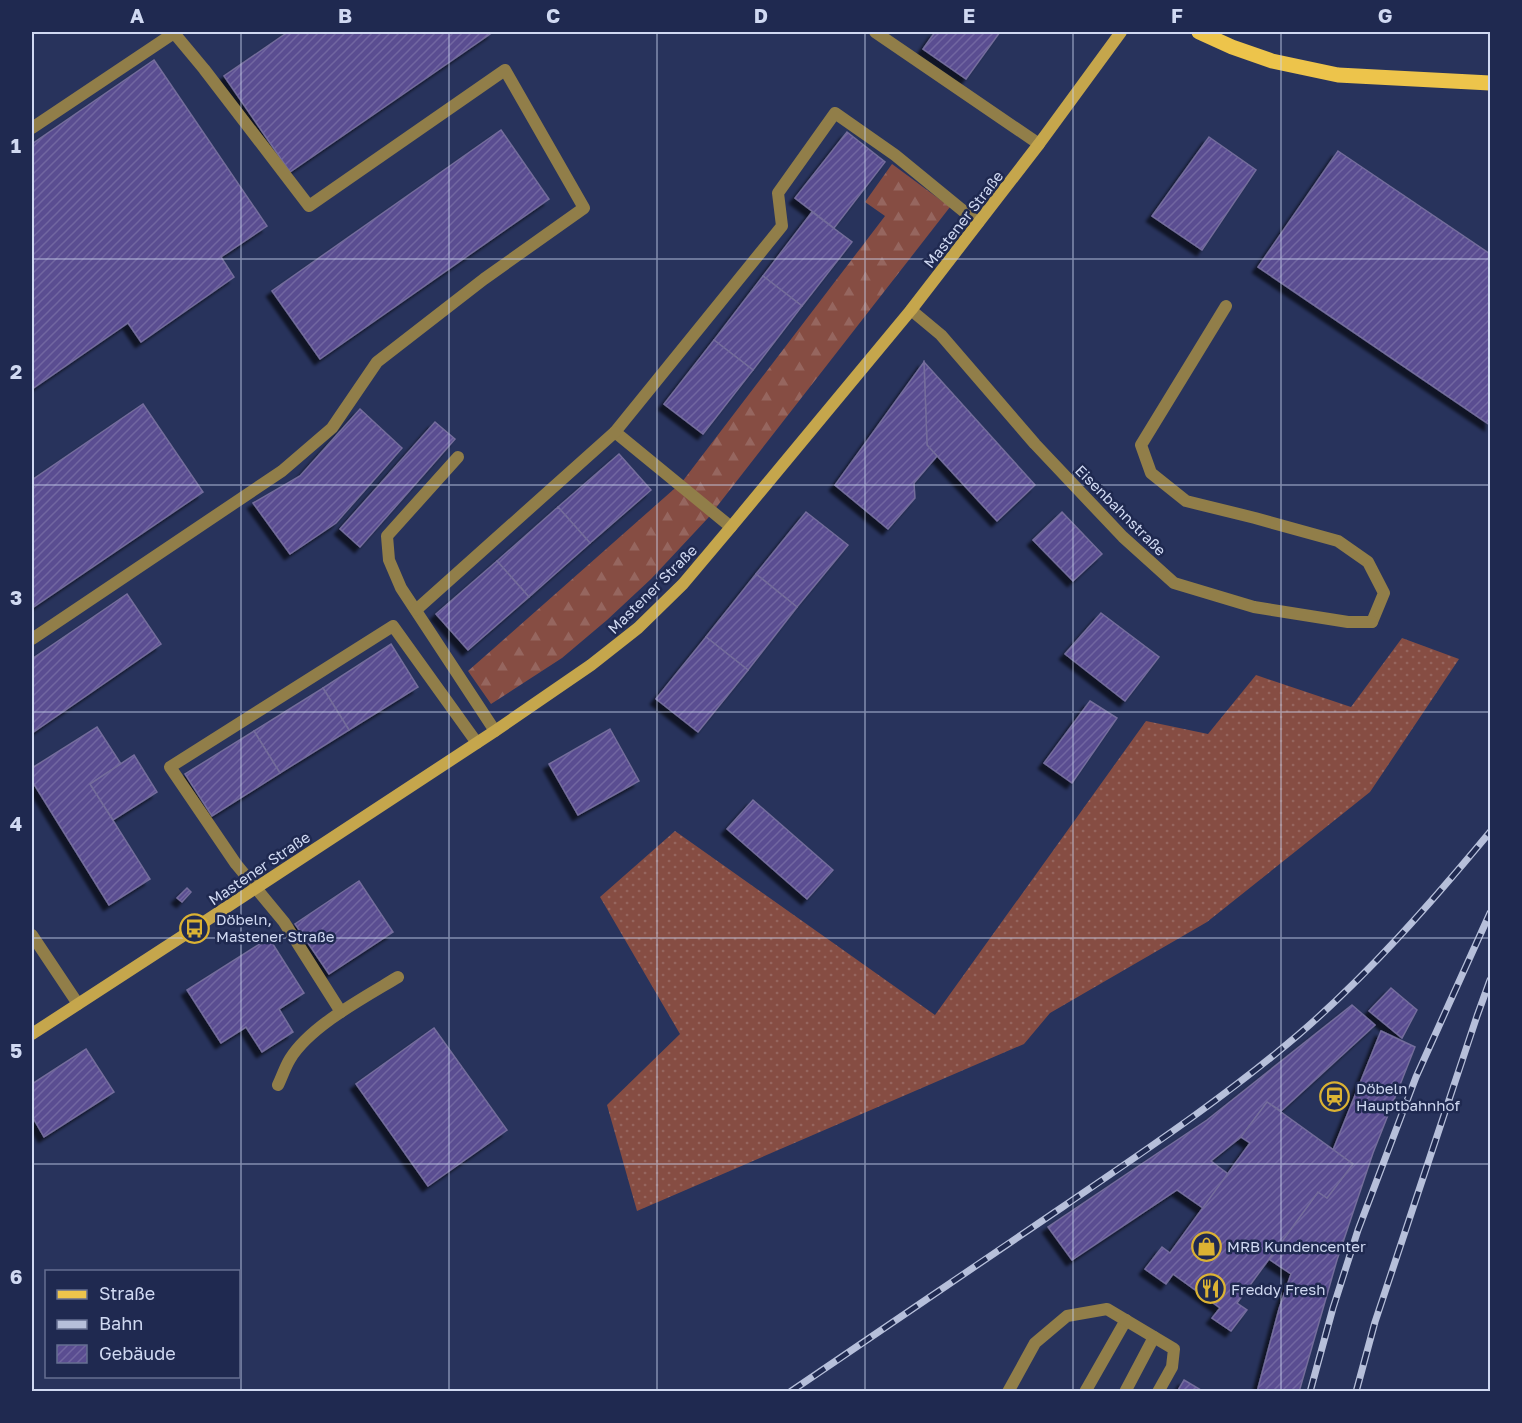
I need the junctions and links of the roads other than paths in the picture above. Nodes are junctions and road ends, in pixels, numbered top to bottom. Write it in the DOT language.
graph roads {
  1 [pos="875,32"];
  2 [pos="1121,32"];
  3 [pos="1199,32"];
  4 [pos="1491,83"];
  5 [pos="32,128"];
  6 [pos="1039,144"];
  7 [pos="978,223"];
  8 [pos="1226,306"];
  9 [pos="911,310"];
  10 [pos="615,432"];
  11 [pos="458,457"];
  12 [pos="732,527"];
  13 [pos="416,610"];
  14 [pos="32,639"];
  15 [pos="495,731"];
  16 [pos="477,742"];
  17 [pos="256,888"];
  18 [pos="32,935"];
  19 [pos="398,977"];
  20 [pos="78,1004"];
  21 [pos="341,1012"];
  22 [pos="32,1034"];
  23 [pos="278,1085"];
  24 [pos="1126,1320"];
  25 [pos="1154,1337"];
  26 [pos="1008,1392"];
  27 [pos="1085,1392"];
  28 [pos="1125,1392"];
  29 [pos="1158,1392"];
  1 -- 6 [label="street"];
  2 -- 6 [label="main road, Mastener Straße"];
  3 -- 4 [label="main road"];
  5 -- 14 [label="street"];
  6 -- 7 [label="main road, Mastener Straße"];
  7 -- 9 [label="main road, Mastener Straße"];
  7 -- 10 [label="street"];
  8 -- 9 [label="street, Eisenbahnstraße"];
  9 -- 12 [label="main road, Mastener Straße"];
  10 -- 12 [label="street"];
  10 -- 13 [label="street"];
  11 -- 13 [label="street"];
  12 -- 15 [label="main road, Mastener Straße"];
  13 -- 15 [label="street"];
  15 -- 16 [label="main road, Mastener Straße"];
  16 -- 17 [label="main road, Mastener Straße"];
  16 -- 17 [label="street"];
  17 -- 20 [label="main road, Mastener Straße"];
  17 -- 21 [label="street"];
  18 -- 20 [label="street"];
  19 -- 21 [label="street"];
  20 -- 22 [label="main road, Mastener Straße"];
  21 -- 23 [label="street"];
  24 -- 25 [label="street"];
  24 -- 26 [label="street"];
  24 -- 27 [label="street"];
  25 -- 28 [label="street"];
  25 -- 29 [label="street"];
}
